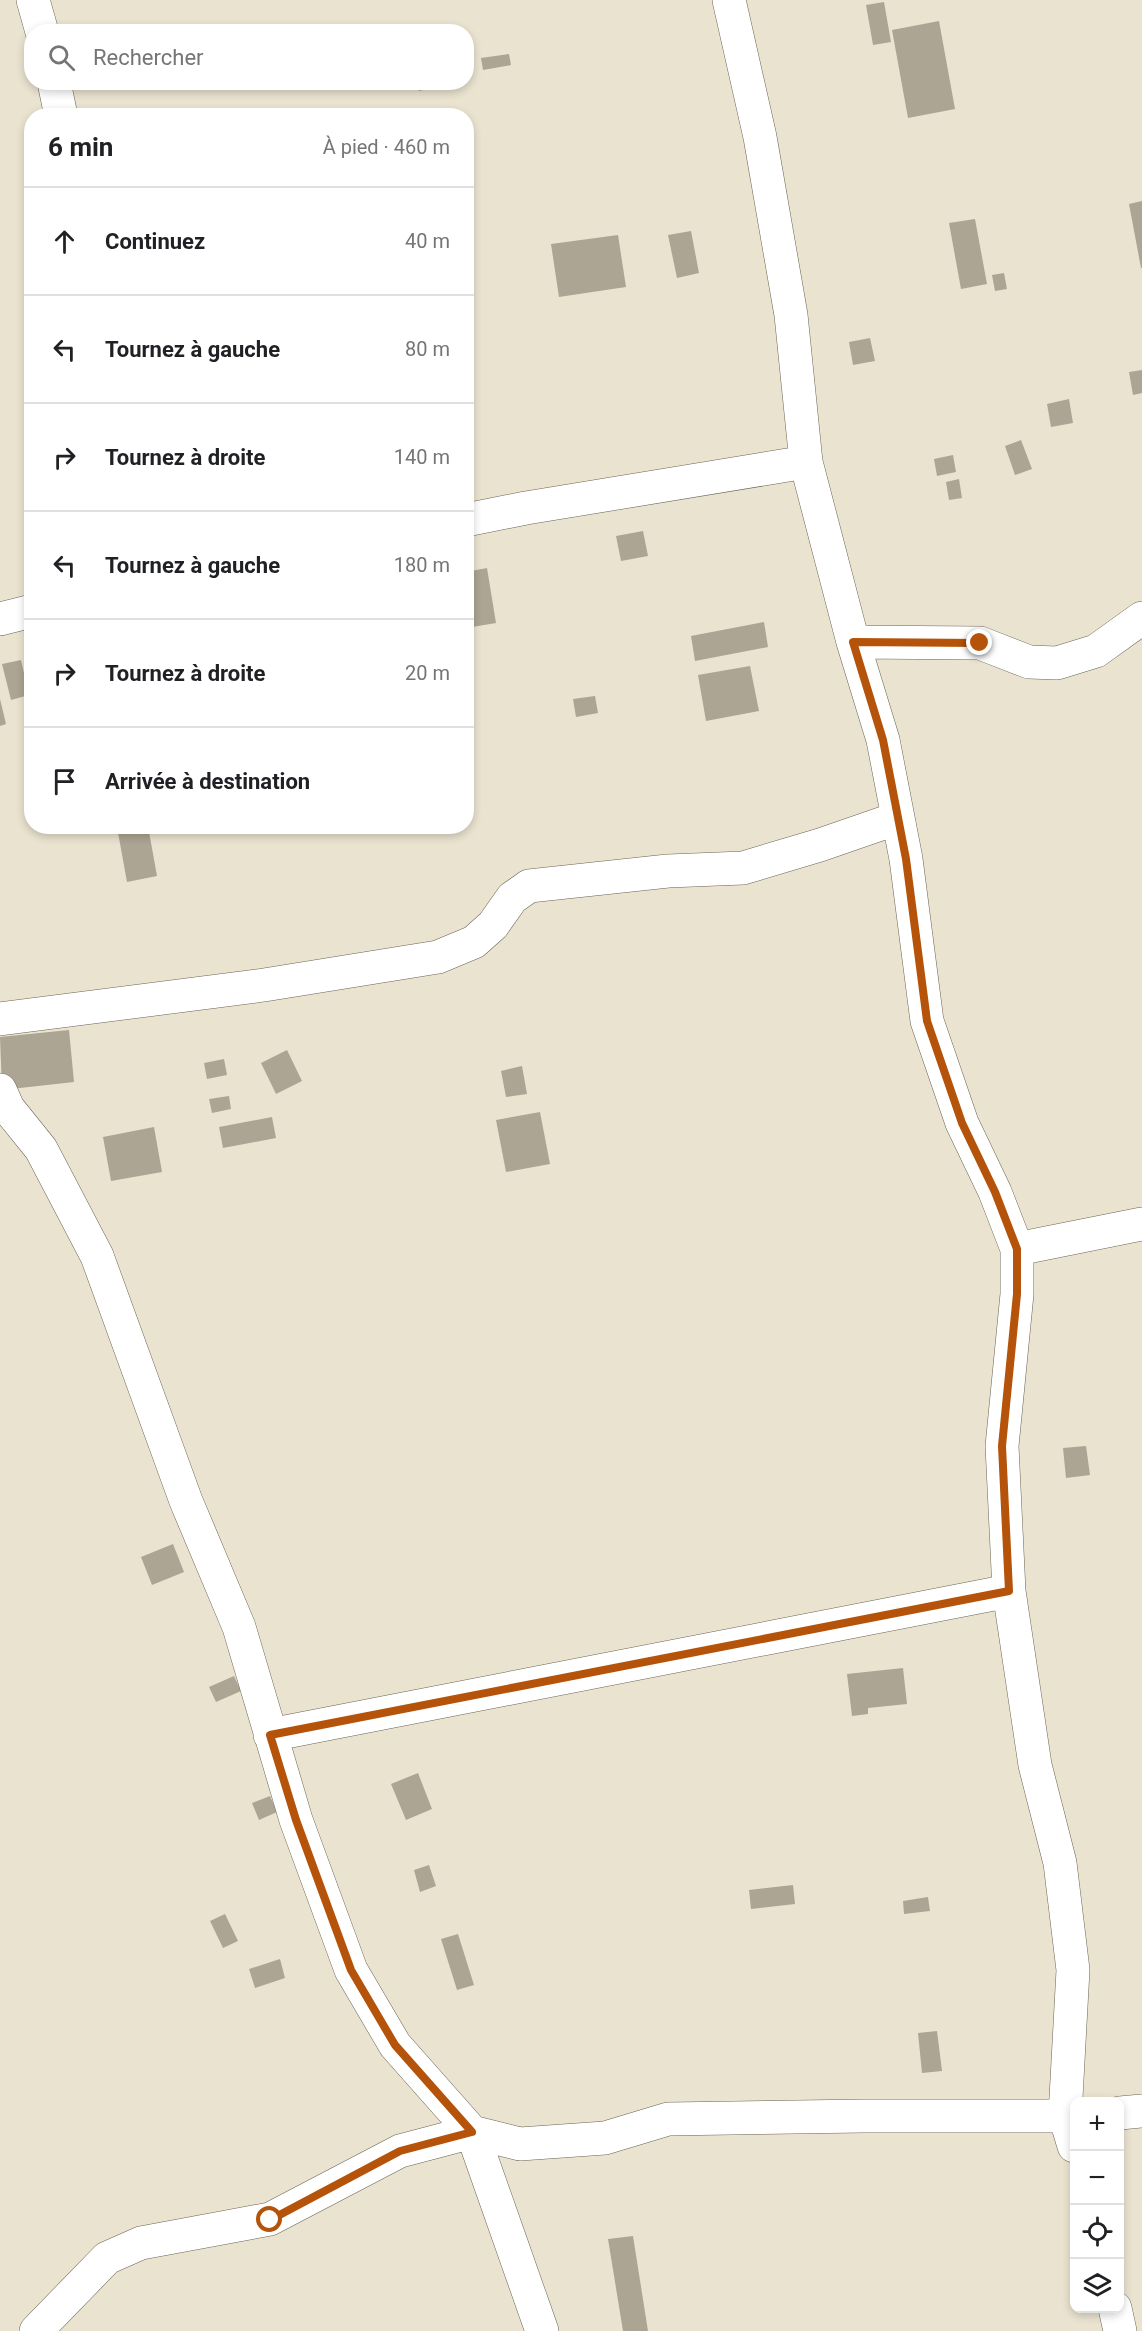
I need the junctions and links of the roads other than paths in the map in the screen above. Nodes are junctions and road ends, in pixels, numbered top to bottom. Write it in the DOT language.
graph roads {
  1 [pos="33,0"];
  2 [pos="729,0"];
  3 [pos="40,24"];
  4 [pos="56,90"];
  5 [pos="59,108"];
  6 [pos="806,462"];
  7 [pos="474,519"];
  8 [pos="24,613"];
  9 [pos="1142,618"];
  10 [pos="0,620"];
  11 [pos="853,642"];
  12 [pos="898,818"];
  13 [pos="0,1019"];
  14 [pos="0,1090"];
  15 [pos="1142,1224"];
  16 [pos="1017,1249"];
  17 [pos="1009,1591"];
  18 [pos="270,1735"];
  19 [pos="1071,2097"];
  20 [pos="1142,2111"];
  21 [pos="1124,2113"];
  22 [pos="1070,2126"];
  23 [pos="472,2132"];
  24 [pos="1116,2313"];
  25 [pos="36,2331"];
  26 [pos="542,2331"];
  27 [pos="1119,2331"];
  1 -- 3 [label="street"];
  2 -- 6 [label="street"];
  4 -- 5 [label="street"];
  6 -- 7 [label="street"];
  6 -- 11 [label="street"];
  8 -- 10 [label="street"];
  9 -- 11 [label="street"];
  11 -- 12 [label="street"];
  12 -- 13 [label="street"];
  12 -- 16 [label="street"];
  14 -- 18 [label="street"];
  15 -- 16 [label="street"];
  16 -- 17 [label="street"];
  17 -- 18 [label="street"];
  17 -- 19 [label="street"];
  18 -- 23 [label="street"];
  20 -- 21 [label="street"];
  22 -- 23 [label="street"];
  23 -- 25 [label="street"];
  23 -- 26 [label="street"];
  24 -- 27 [label="street"];
}
